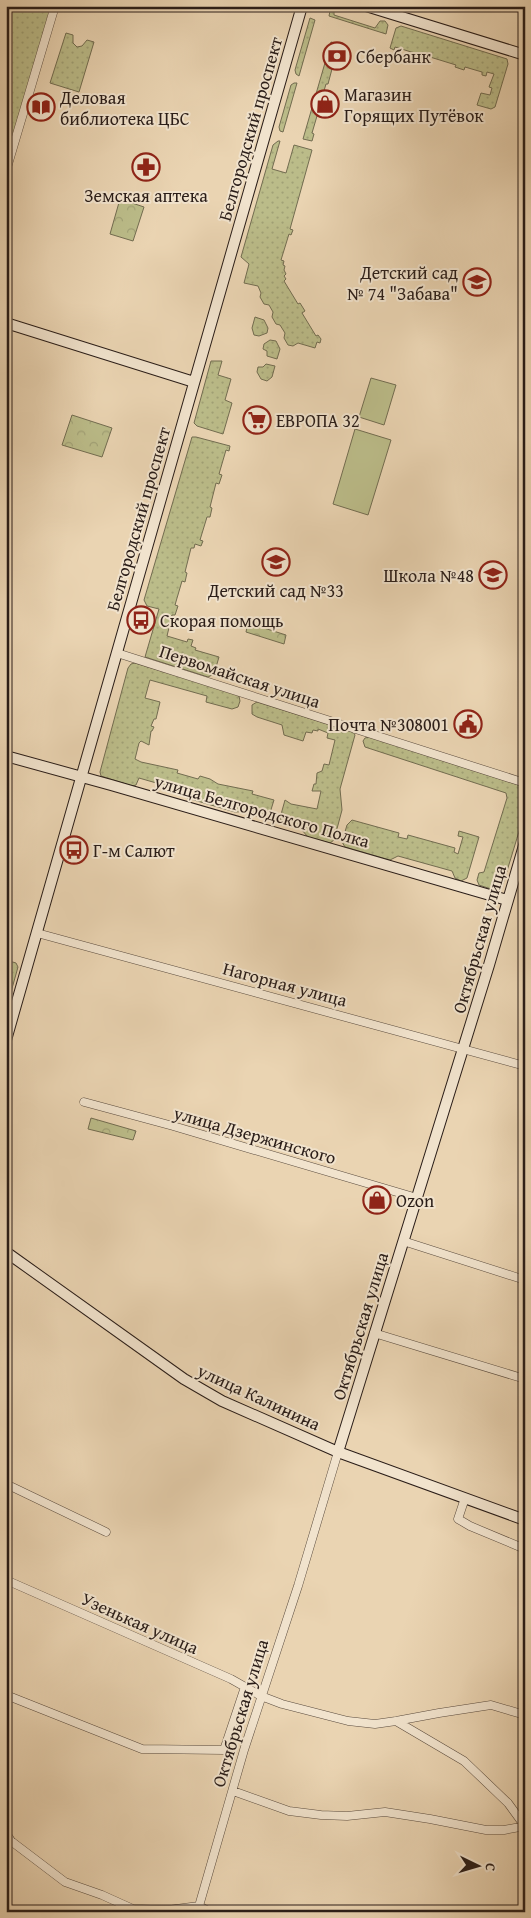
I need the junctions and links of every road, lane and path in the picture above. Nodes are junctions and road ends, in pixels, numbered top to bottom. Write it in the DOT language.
graph roads {
  1 [pos="55,6"];
  2 [pos="302,6"];
  3 [pos="366,6"];
  4 [pos="525,55"];
  5 [pos="6,171"];
  6 [pos="6,323"];
  7 [pos="194,382"];
  8 [pos="117,653"];
  9 [pos="6,756"];
  10 [pos="82,776"];
  11 [pos="525,783"];
  12 [pos="525,842"];
  13 [pos="507,900"];
  14 [pos="37,932"];
  15 [pos="6,1040"];
  16 [pos="463,1048"];
  17 [pos="525,1066"];
  18 [pos="84,1102"];
  19 [pos="416,1198"];
  20 [pos="403,1241"];
  21 [pos="6,1252"];
  22 [pos="525,1280"];
  23 [pos="374,1333"];
  24 [pos="525,1379"];
  25 [pos="338,1452"];
  26 [pos="6,1484"];
  27 [pos="465,1498"];
  28 [pos="525,1520"];
  29 [pos="106,1532"];
  30 [pos="525,1549"];
  31 [pos="6,1580"];
  32 [pos="245,1686"];
  33 [pos="6,1695"];
  34 [pos="261,1696"];
  35 [pos="525,1715"];
  36 [pos="396,1722"];
  37 [pos="233,1791"];
  38 [pos="524,1825"];
  39 [pos="6,1833"];
  40 [pos="200,1906"];
  41 [pos="210,1912"];
  1 -- 5 [label="street"];
  2 -- 7 [label="main road, Белгородский проспект"];
  3 -- 4 [label="main road"];
  6 -- 7 [label="main road"];
  7 -- 8 [label="main road, Белгородский проспект"];
  8 -- 10 [label="main road, Белгородский проспект"];
  8 -- 11 [label="street, Первомайская улица"];
  9 -- 10 [label="main road, улица Белгородского Полка"];
  10 -- 13 [label="main road, улица Белгородского Полка"];
  10 -- 14 [label="main road, Белгородский проспект"];
  12 -- 13 [label="main road, Октябрьская улица"];
  13 -- 16 [label="main road, Октябрьская улица"];
  14 -- 15 [label="main road, Белгородский проспект"];
  14 -- 16 [label="street, Нагорная улица"];
  16 -- 17 [label="street, Нагорная улица"];
  16 -- 19 [label="main road, Октябрьская улица"];
  18 -- 19 [label="street, улица Дзержинского"];
  19 -- 20 [label="main road, Октябрьская улица"];
  20 -- 22 [label="street"];
  20 -- 23 [label="main road, Октябрьская улица"];
  21 -- 25 [label="main road, улица Калинина"];
  23 -- 24 [label="street"];
  23 -- 25 [label="main road, Октябрьская улица"];
  25 -- 27 [label="main road, улица Калинина"];
  25 -- 34 [label="street, Октябрьская улица"];
  26 -- 29 [label="street"];
  27 -- 28 [label="main road, улица Калинина"];
  27 -- 30 [label="street"];
  31 -- 32 [label="street, Узенькая улица"];
  32 -- 33 [label="street"];
  32 -- 34 [label="street, Узенькая улица"];
  34 -- 36 [label="street, Узенькая улица"];
  34 -- 37 [label="street, Октябрьская улица"];
  35 -- 36 [label="street, Узенькая улица"];
  36 -- 38 [label="street"];
  37 -- 38 [label="street"];
  37 -- 40 [label="street, Октябрьская улица"];
  39 -- 40 [label="street"];
  40 -- 41 [label="street"];
}
